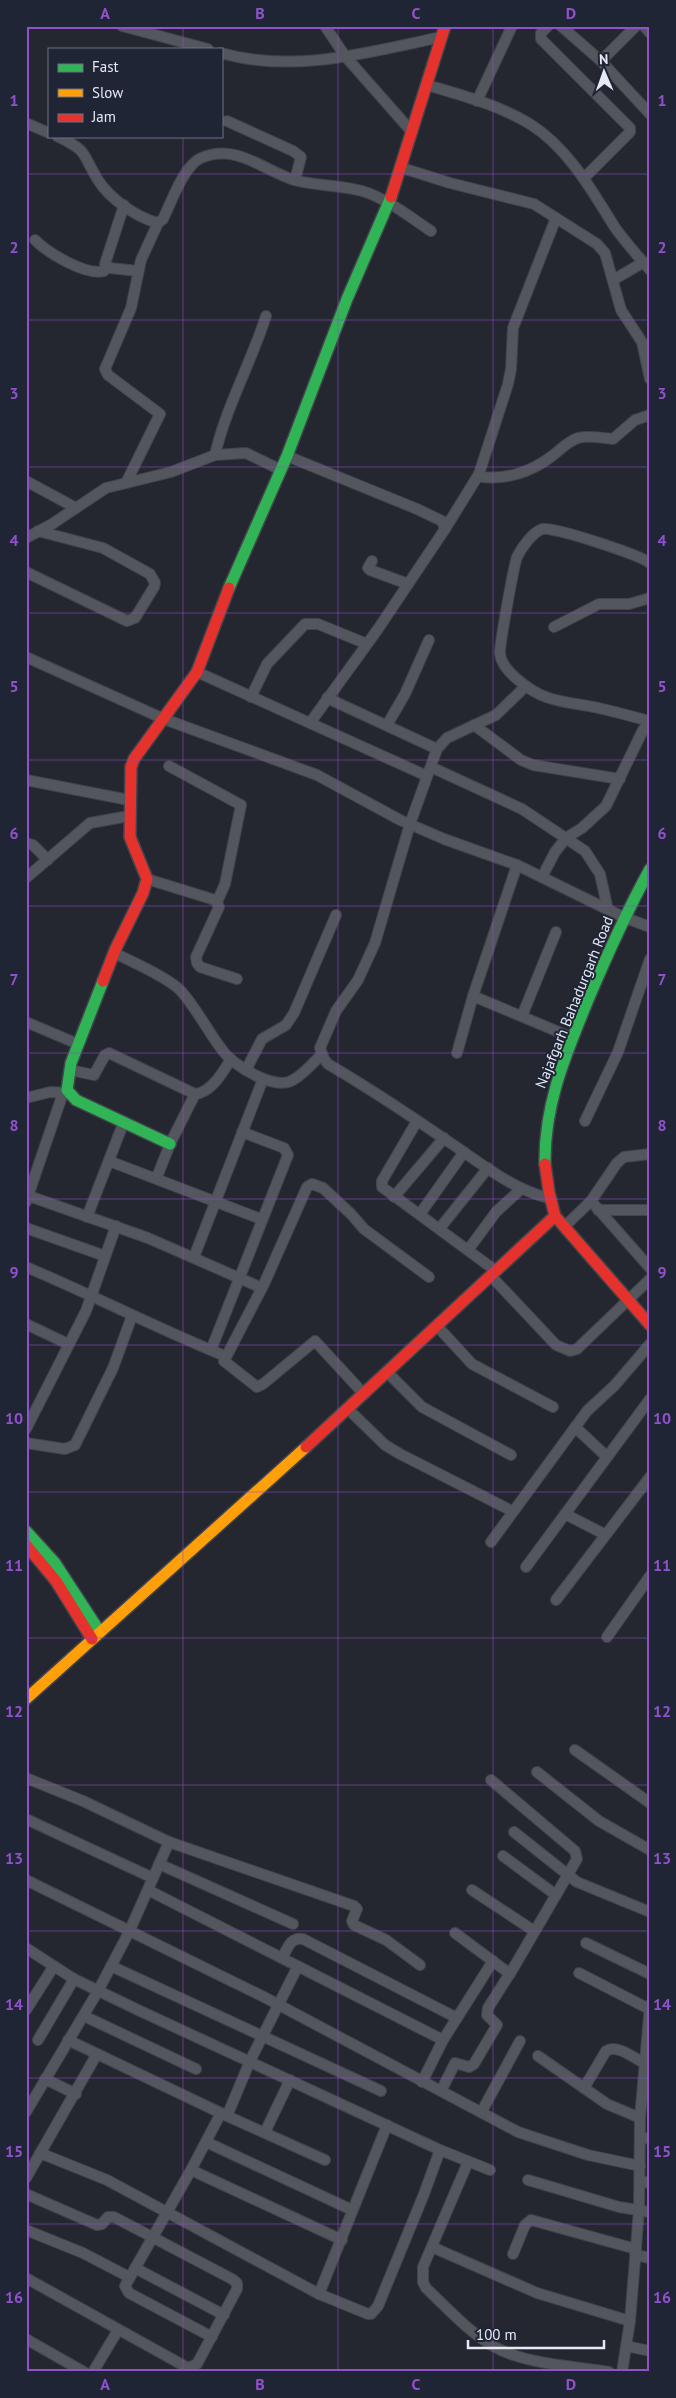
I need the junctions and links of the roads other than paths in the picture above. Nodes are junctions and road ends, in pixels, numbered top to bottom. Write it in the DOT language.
graph roads {
  1 [pos="122,26"];
  2 [pos="325,26"];
  3 [pos="512,26"];
  4 [pos="548,26"];
  5 [pos="561,26"];
  6 [pos="636,26"];
  7 [pos="644,26"];
  8 [pos="443,32"];
  9 [pos="650,33"];
  10 [pos="204,48"];
  11 [pos="222,53"];
  12 [pos="345,56"];
  13 [pos="601,61"];
  14 [pos="427,85"];
  15 [pos="476,101"];
  16 [pos="650,114"];
  17 [pos="227,122"];
  18 [pos="26,123"];
  19 [pos="48,132"];
  20 [pos="412,132"];
  21 [pos="61,138"];
  22 [pos="402,168"];
  23 [pos="584,178"];
  24 [pos="295,180"];
  25 [pos="388,204"];
  26 [pos="124,205"];
  27 [pos="556,218"];
  28 [pos="158,223"];
  29 [pos="431,231"];
  30 [pos="35,240"];
  31 [pos="107,266"];
  32 [pos="647,266"];
  33 [pos="138,271"];
  34 [pos="612,280"];
  35 [pos="266,316"];
  36 [pos="650,379"];
  37 [pos="650,415"];
  38 [pos="215,455"];
  39 [pos="287,456"];
  40 [pos="280,470"];
  41 [pos="479,474"];
  42 [pos="127,481"];
  43 [pos="26,482"];
  44 [pos="76,508"];
  45 [pos="445,529"];
  46 [pos="38,531"];
  47 [pos="26,538"];
  48 [pos="372,561"];
  49 [pos="650,562"];
  50 [pos="26,572"];
  51 [pos="408,584"];
  52 [pos="650,598"];
  53 [pos="554,627"];
  54 [pos="430,640"];
  55 [pos="367,644"];
  56 [pos="26,657"];
  57 [pos="197,672"];
  58 [pos="526,686"];
  59 [pos="251,696"];
  60 [pos="327,698"];
  61 [pos="164,719"];
  62 [pos="649,721"];
  63 [pos="310,723"];
  64 [pos="474,725"];
  65 [pos="387,726"];
  66 [pos="437,749"];
  67 [pos="169,766"];
  68 [pos="429,772"];
  69 [pos="620,779"];
  70 [pos="26,780"];
  71 [pos="129,800"];
  72 [pos="129,816"];
  73 [pos="410,824"];
  74 [pos="566,838"];
  75 [pos="26,843"];
  76 [pos="48,860"];
  77 [pos="517,865"];
  78 [pos="650,869"];
  79 [pos="542,877"];
  80 [pos="26,878"];
  81 [pos="147,879"];
  82 [pos="217,902"];
  83 [pos="608,910"];
  84 [pos="336,915"];
  85 [pos="623,917"];
  86 [pos="650,927"];
  87 [pos="556,932"];
  88 [pos="114,953"];
  89 [pos="650,959"];
  90 [pos="237,979"];
  91 [pos="473,996"];
  92 [pos="522,1016"];
  93 [pos="26,1022"];
  94 [pos="573,1038"];
  95 [pos="78,1044"];
  96 [pos="457,1053"];
  97 [pos="322,1054"];
  98 [pos="230,1059"];
  99 [pos="70,1070"];
  100 [pos="246,1070"];
  101 [pos="264,1079"];
  102 [pos="66,1093"];
  103 [pos="195,1094"];
  104 [pos="26,1098"];
  105 [pos="417,1121"];
  106 [pos="585,1121"];
  107 [pos="123,1124"];
  108 [pos="242,1132"];
  109 [pos="444,1138"];
  110 [pos="170,1144"];
  111 [pos="464,1152"];
  112 [pos="650,1154"];
  113 [pos="109,1161"];
  114 [pos="488,1168"];
  115 [pos="157,1177"];
  116 [pos="521,1189"];
  117 [pos="394,1197"];
  118 [pos="548,1198"];
  119 [pos="28,1199"];
  120 [pos="216,1200"];
  121 [pos="591,1201"];
  122 [pos="598,1210"];
  123 [pos="650,1210"];
  124 [pos="420,1214"];
  125 [pos="555,1216"];
  126 [pos="88,1217"];
  127 [pos="261,1219"];
  128 [pos="116,1226"];
  129 [pos="564,1227"];
  130 [pos="26,1228"];
  131 [pos="440,1228"];
  132 [pos="468,1250"];
  133 [pos="105,1256"];
  134 [pos="194,1258"];
  135 [pos="26,1267"];
  136 [pos="650,1268"];
  137 [pos="493,1273"];
  138 [pos="429,1277"];
  139 [pos="240,1278"];
  140 [pos="650,1279"];
  141 [pos="262,1288"];
  142 [pos="92,1295"];
  143 [pos="628,1298"];
  144 [pos="132,1316"];
  145 [pos="26,1324"];
  146 [pos="650,1325"];
  147 [pos="437,1326"];
  148 [pos="68,1344"];
  149 [pos="650,1344"];
  150 [pos="211,1350"];
  151 [pos="225,1356"];
  152 [pos="388,1373"];
  153 [pos="363,1393"];
  154 [pos="650,1399"];
  155 [pos="26,1402"];
  156 [pos="36,1407"];
  157 [pos="553,1407"];
  158 [pos="347,1408"];
  159 [pos="574,1427"];
  160 [pos="26,1429"];
  161 [pos="26,1443"];
  162 [pos="511,1455"];
  163 [pos="606,1456"];
  164 [pos="650,1477"];
  165 [pos="512,1511"];
  166 [pos="565,1514"];
  167 [pos="26,1531"];
  168 [pos="604,1534"];
  169 [pos="491,1542"];
  170 [pos="26,1545"];
  171 [pos="526,1567"];
  172 [pos="650,1576"];
  173 [pos="556,1600"];
  174 [pos="96,1636"];
  175 [pos="607,1637"];
  176 [pos="26,1699"];
  177 [pos="575,1750"];
  178 [pos="537,1772"];
  179 [pos="26,1778"];
  180 [pos="491,1780"];
  181 [pos="650,1803"];
  182 [pos="26,1819"];
  183 [pos="514,1832"];
  184 [pos="169,1842"];
  185 [pos="650,1850"];
  186 [pos="503,1856"];
  187 [pos="159,1864"];
  188 [pos="568,1876"];
  189 [pos="153,1878"];
  190 [pos="26,1880"];
  191 [pos="148,1890"];
  192 [pos="472,1890"];
  193 [pos="556,1895"];
  194 [pos="650,1912"];
  195 [pos="293,1924"];
  196 [pos="534,1931"];
  197 [pos="130,1932"];
  198 [pos="454,1933"];
  199 [pos="586,1943"];
  200 [pos="26,1948"];
  201 [pos="282,1958"];
  202 [pos="494,1961"];
  203 [pos="420,1965"];
  204 [pos="54,1966"];
  205 [pos="112,1966"];
  206 [pos="298,1966"];
  207 [pos="579,1973"];
  208 [pos="510,1974"];
  209 [pos="650,1974"];
  210 [pos="74,1979"];
  211 [pos="98,1991"];
  212 [pos="279,2006"];
  213 [pos="650,2007"];
  214 [pos="26,2010"];
  215 [pos="84,2016"];
  216 [pos="457,2018"];
  217 [pos="263,2036"];
  218 [pos="38,2040"];
  219 [pos="68,2040"];
  220 [pos="443,2040"];
  221 [pos="520,2041"];
  222 [pos="97,2054"];
  223 [pos="538,2056"];
  224 [pos="250,2061"];
  225 [pos="644,2063"];
  226 [pos="196,2069"];
  227 [pos="45,2080"];
  228 [pos="290,2080"];
  229 [pos="422,2082"];
  230 [pos="584,2088"];
  231 [pos="381,2091"];
  232 [pos="441,2091"];
  233 [pos="76,2094"];
  234 [pos="482,2111"];
  235 [pos="26,2112"];
  236 [pos="224,2114"];
  237 [pos="640,2118"];
  238 [pos="386,2125"];
  239 [pos="265,2132"];
  240 [pos="645,2138"];
  241 [pos="206,2142"];
  242 [pos="440,2150"];
  243 [pos="40,2152"];
  244 [pos="325,2160"];
  245 [pos="468,2162"];
  246 [pos="640,2166"];
  247 [pos="191,2170"];
  248 [pos="490,2170"];
  249 [pos="26,2178"];
  250 [pos="528,2180"];
  251 [pos="645,2182"];
  252 [pos="26,2194"];
  253 [pos="352,2210"];
  254 [pos="644,2211"];
  255 [pos="167,2212"];
  256 [pos="26,2230"];
  257 [pos="152,2238"];
  258 [pos="342,2240"];
  259 [pos="432,2247"];
  260 [pos="635,2252"];
  261 [pos="513,2254"];
  262 [pos="650,2258"];
  263 [pos="135,2268"];
  264 [pos="129,2277"];
  265 [pos="26,2278"];
  266 [pos="319,2294"];
  267 [pos="224,2315"];
  268 [pos="630,2321"];
  269 [pos="118,2330"];
  270 [pos="212,2337"];
  271 [pos="26,2339"];
  272 [pos="626,2346"];
  273 [pos="650,2351"];
  274 [pos="84,2372"];
  275 [pos="93,2372"];
  276 [pos="609,2372"];
  277 [pos="622,2372"];
  1 -- 10 [label="street"];
  2 -- 12 [label="street"];
  3 -- 15 [label="street"];
  4 -- 23 [label="street"];
  5 -- 13 [label="street"];
  6 -- 13 [label="street"];
  7 -- 9 [label="street"];
  8 -- 12 [label="street"];
  8 -- 14 [label="street"];
  11 -- 12 [label="street"];
  12 -- 20 [label="street"];
  13 -- 16 [label="street"];
  14 -- 15 [label="street"];
  14 -- 20 [label="street"];
  15 -- 23 [label="street"];
  17 -- 24 [label="street"];
  18 -- 19 [label="street"];
  20 -- 22 [label="street"];
  21 -- 26 [label="street"];
  22 -- 25 [label="street"];
  22 -- 27 [label="street"];
  23 -- 32 [label="street"];
  24 -- 25 [label="street"];
  24 -- 28 [label="street"];
  25 -- 29 [label="street"];
  25 -- 39 [label="street"];
  26 -- 28 [label="street"];
  26 -- 31 [label="street"];
  27 -- 34 [label="street"];
  27 -- 41 [label="street"];
  28 -- 33 [label="street"];
  30 -- 31 [label="street"];
  31 -- 33 [label="street"];
  32 -- 34 [label="street"];
  33 -- 42 [label="street"];
  34 -- 36 [label="street"];
  35 -- 38 [label="street"];
  37 -- 41 [label="street"];
  38 -- 40 [label="street"];
  38 -- 42 [label="street"];
  39 -- 40 [label="street"];
  39 -- 45 [label="street"];
  40 -- 57 [label="street"];
  41 -- 45 [label="street"];
  42 -- 44 [label="street"];
  43 -- 44 [label="street"];
  44 -- 46 [label="street"];
  45 -- 51 [label="street"];
  46 -- 47 [label="street"];
  46 -- 50 [label="street"];
  48 -- 51 [label="street"];
  49 -- 58 [label="street"];
  51 -- 55 [label="street"];
  52 -- 53 [label="street"];
  54 -- 65 [label="street"];
  55 -- 59 [label="street"];
  55 -- 60 [label="street"];
  56 -- 61 [label="street"];
  57 -- 59 [label="street"];
  57 -- 61 [label="street"];
  58 -- 62 [label="street"];
  58 -- 64 [label="street"];
  59 -- 63 [label="street"];
  60 -- 63 [label="street"];
  60 -- 65 [label="street"];
  61 -- 71 [label="street"];
  61 -- 73 [label="street"];
  62 -- 69 [label="street"];
  63 -- 68 [label="street"];
  64 -- 66 [label="street"];
  64 -- 69 [label="street"];
  65 -- 66 [label="street"];
  66 -- 68 [label="street"];
  67 -- 82 [label="street"];
  68 -- 73 [label="street"];
  68 -- 74 [label="street"];
  69 -- 74 [label="street"];
  70 -- 71 [label="street"];
  71 -- 72 [label="street"];
  72 -- 76 [label="street"];
  72 -- 81 [label="street"];
  73 -- 77 [label="street"];
  73 -- 97 [label="street"];
  74 -- 79 [label="street"];
  74 -- 83 [label="street"];
  75 -- 76 [label="street"];
  76 -- 80 [label="street"];
  77 -- 79 [label="street"];
  77 -- 91 [label="street"];
  78 -- 85 [label="street, Najafgarh Bahadurgarh Road"];
  79 -- 83 [label="street"];
  81 -- 82 [label="street"];
  81 -- 88 [label="street"];
  82 -- 90 [label="street"];
  83 -- 85 [label="street"];
  84 -- 100 [label="street"];
  85 -- 86 [label="street"];
  85 -- 94 [label="street, Najafgarh Bahadurgarh Road"];
  87 -- 92 [label="street"];
  88 -- 95 [label="street"];
  88 -- 98 [label="street"];
  89 -- 106 [label="street"];
  91 -- 92 [label="street"];
  91 -- 96 [label="street"];
  92 -- 94 [label="street"];
  93 -- 95 [label="street"];
  94 -- 118 [label="street, Najafgarh Bahadurgarh Road"];
  95 -- 99 [label="street"];
  97 -- 101 [label="street"];
  97 -- 105 [label="street"];
  98 -- 100 [label="street"];
  98 -- 103 [label="street"];
  99 -- 102 [label="street"];
  99 -- 103 [label="street"];
  100 -- 101 [label="street"];
  101 -- 108 [label="street"];
  102 -- 104 [label="street"];
  102 -- 107 [label="street"];
  102 -- 119 [label="street"];
  103 -- 110 [label="street"];
  105 -- 109 [label="street"];
  105 -- 117 [label="street"];
  107 -- 110 [label="street"];
  107 -- 113 [label="street"];
  108 -- 120 [label="street"];
  108 -- 127 [label="street"];
  109 -- 111 [label="street"];
  109 -- 117 [label="street"];
  110 -- 115 [label="street"];
  111 -- 114 [label="street"];
  111 -- 124 [label="street"];
  112 -- 121 [label="street"];
  113 -- 115 [label="street"];
  113 -- 126 [label="street"];
  114 -- 116 [label="street"];
  114 -- 131 [label="street"];
  115 -- 120 [label="street"];
  116 -- 118 [label="street"];
  116 -- 132 [label="street"];
  117 -- 124 [label="street"];
  118 -- 125 [label="street, Najafgarh Bahadurgarh Road"];
  119 -- 126 [label="street"];
  120 -- 127 [label="street"];
  120 -- 134 [label="street"];
  121 -- 122 [label="street"];
  121 -- 129 [label="street"];
  122 -- 123 [label="street"];
  122 -- 136 [label="street"];
  124 -- 131 [label="street"];
  125 -- 129 [label="street, Najafgarh Bahadurgarh Road"];
  125 -- 137 [label="street"];
  126 -- 128 [label="street"];
  127 -- 139 [label="street"];
  128 -- 133 [label="street"];
  128 -- 134 [label="street"];
  129 -- 143 [label="street, Najafgarh Bahadurgarh Road"];
  130 -- 133 [label="street"];
  131 -- 132 [label="street"];
  132 -- 137 [label="street"];
  133 -- 142 [label="street"];
  134 -- 139 [label="street"];
  135 -- 142 [label="street"];
  137 -- 143 [label="street"];
  137 -- 147 [label="street"];
  138 -- 141 [label="street"];
  139 -- 141 [label="street"];
  139 -- 150 [label="street"];
  140 -- 143 [label="street"];
  141 -- 151 [label="street"];
  142 -- 144 [label="street"];
  142 -- 148 [label="street"];
  143 -- 146 [label="street, Najafgarh Bahadurgarh Road"];
  144 -- 150 [label="street"];
  144 -- 161 [label="street"];
  145 -- 148 [label="street"];
  147 -- 152 [label="street"];
  147 -- 157 [label="street"];
  148 -- 156 [label="street"];
  149 -- 159 [label="street"];
  150 -- 151 [label="street"];
  151 -- 153 [label="street"];
  152 -- 153 [label="street"];
  152 -- 162 [label="street"];
  153 -- 158 [label="street"];
  154 -- 163 [label="street"];
  155 -- 156 [label="street"];
  156 -- 160 [label="street"];
  158 -- 165 [label="street"];
  158 -- 174 [label="street"];
  159 -- 163 [label="street"];
  159 -- 165 [label="street"];
  163 -- 166 [label="street"];
  164 -- 168 [label="street"];
  165 -- 169 [label="street"];
  166 -- 168 [label="street"];
  166 -- 171 [label="street"];
  167 -- 174 [label="street"];
  168 -- 173 [label="street"];
  170 -- 174 [label="street"];
  172 -- 175 [label="street"];
  174 -- 176 [label="street"];
  177 -- 181 [label="street"];
  178 -- 185 [label="street"];
  179 -- 184 [label="street"];
  180 -- 188 [label="street"];
  182 -- 189 [label="street"];
  183 -- 188 [label="street"];
  184 -- 187 [label="street"];
  184 -- 203 [label="street"];
  186 -- 193 [label="street"];
  187 -- 189 [label="street"];
  187 -- 195 [label="street"];
  188 -- 193 [label="street"];
  188 -- 194 [label="street"];
  189 -- 191 [label="street"];
  190 -- 197 [label="street"];
  191 -- 197 [label="street"];
  191 -- 201 [label="street"];
  192 -- 196 [label="street"];
  193 -- 196 [label="street"];
  196 -- 208 [label="street"];
  197 -- 205 [label="street"];
  197 -- 212 [label="street"];
  198 -- 202 [label="street"];
  199 -- 209 [label="street"];
  200 -- 204 [label="street"];
  201 -- 206 [label="street"];
  201 -- 216 [label="street"];
  202 -- 208 [label="street"];
  202 -- 216 [label="street"];
  204 -- 210 [label="street"];
  204 -- 214 [label="street"];
  205 -- 211 [label="street"];
  205 -- 217 [label="street"];
  206 -- 212 [label="street"];
  206 -- 220 [label="street"];
  207 -- 213 [label="street"];
  208 -- 232 [label="street"];
  210 -- 211 [label="street"];
  210 -- 218 [label="street"];
  211 -- 215 [label="street"];
  211 -- 224 [label="street"];
  212 -- 217 [label="street"];
  212 -- 229 [label="street"];
  213 -- 225 [label="street"];
  215 -- 219 [label="street"];
  215 -- 226 [label="street"];
  216 -- 220 [label="street"];
  217 -- 224 [label="street"];
  217 -- 231 [label="street"];
  219 -- 222 [label="street"];
  219 -- 227 [label="street"];
  220 -- 229 [label="street"];
  221 -- 234 [label="street"];
  222 -- 233 [label="street"];
  222 -- 236 [label="street"];
  223 -- 230 [label="street"];
  224 -- 228 [label="street"];
  224 -- 236 [label="street"];
  225 -- 230 [label="street"];
  225 -- 237 [label="street"];
  227 -- 233 [label="street"];
  227 -- 235 [label="street"];
  228 -- 238 [label="street"];
  228 -- 239 [label="street"];
  229 -- 232 [label="street"];
  230 -- 237 [label="street"];
  232 -- 234 [label="street"];
  233 -- 243 [label="street"];
  234 -- 246 [label="street"];
  236 -- 239 [label="street"];
  236 -- 241 [label="street"];
  237 -- 240 [label="street"];
  238 -- 242 [label="street"];
  238 -- 253 [label="street"];
  239 -- 244 [label="street"];
  240 -- 246 [label="street"];
  241 -- 247 [label="street"];
  241 -- 253 [label="street"];
  242 -- 245 [label="street"];
  242 -- 266 [label="street"];
  243 -- 249 [label="street"];
  243 -- 255 [label="street"];
  245 -- 248 [label="street"];
  245 -- 259 [label="street"];
  246 -- 251 [label="street"];
  247 -- 255 [label="street"];
  247 -- 258 [label="street"];
  250 -- 254 [label="street"];
  251 -- 254 [label="street"];
  252 -- 257 [label="street"];
  253 -- 258 [label="street"];
  254 -- 260 [label="street"];
  255 -- 257 [label="street"];
  255 -- 266 [label="street"];
  256 -- 264 [label="street"];
  257 -- 263 [label="street"];
  257 -- 267 [label="street"];
  258 -- 266 [label="street"];
  259 -- 268 [label="street"];
  259 -- 276 [label="street"];
  260 -- 261 [label="street"];
  260 -- 262 [label="street"];
  260 -- 268 [label="street"];
  263 -- 264 [label="street"];
  263 -- 267 [label="street"];
  264 -- 270 [label="street"];
  265 -- 269 [label="street"];
  267 -- 270 [label="street"];
  268 -- 272 [label="street"];
  269 -- 270 [label="street"];
  269 -- 275 [label="street"];
  271 -- 274 [label="street"];
  272 -- 273 [label="street"];
  272 -- 277 [label="street"];
}
